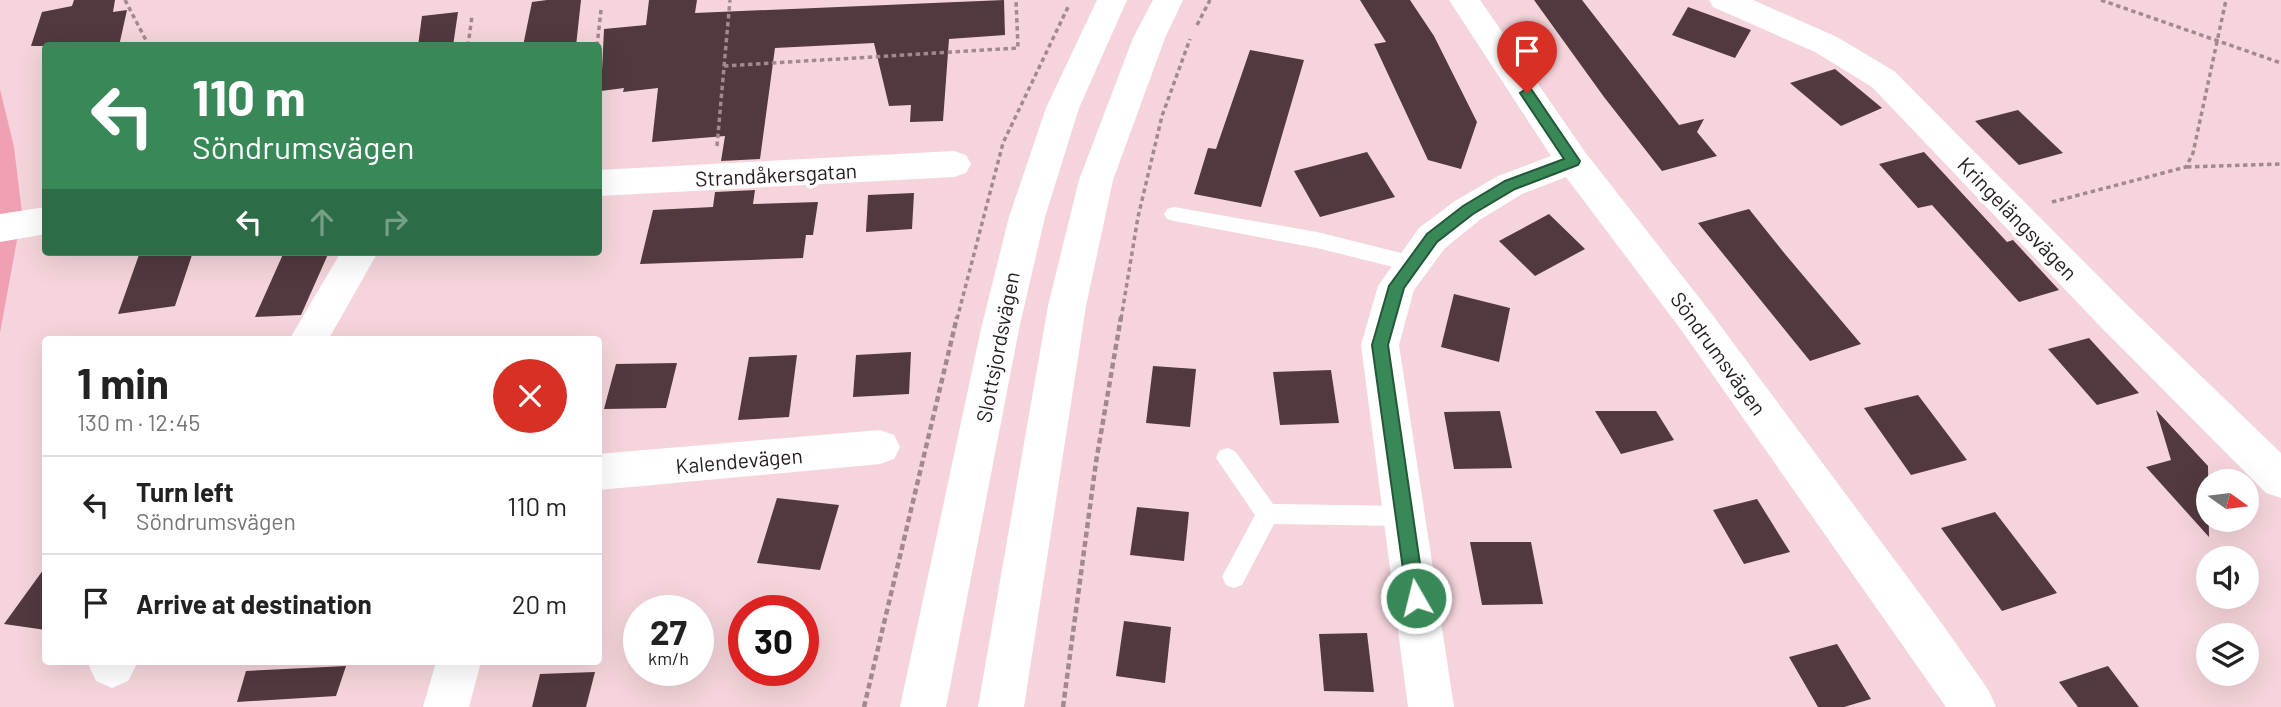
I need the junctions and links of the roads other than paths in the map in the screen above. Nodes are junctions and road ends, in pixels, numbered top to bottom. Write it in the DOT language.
graph roads {
  1 [pos="1112,0"];
  2 [pos="1168,0"];
  3 [pos="1464,0"];
  4 [pos="1724,0"];
  5 [pos="1573,161"];
  6 [pos="954,164"];
  7 [pos="602,183"];
  8 [pos="1174,214"];
  9 [pos="42,221"];
  10 [pos="0,228"];
  11 [pos="358,256"];
  12 [pos="1413,264"];
  13 [pos="310,336"];
  14 [pos="880,447"];
  15 [pos="1227,458"];
  16 [pos="602,472"];
  17 [pos="2281,480"];
  18 [pos="1267,514"];
  19 [pos="1404,516"];
  20 [pos="1234,577"];
  21 [pos="458,665"];
  22 [pos="446,707"];
  23 [pos="923,707"];
  24 [pos="1001,707"];
  25 [pos="1431,707"];
  26 [pos="1973,707"];
  1 -- 23 [label="street, Slottsjordsvägen"];
  2 -- 24 [label="street"];
  3 -- 5 [label="street, Söndrumsvägen"];
  4 -- 17 [label="street, Kringelängsvägen"];
  5 -- 12 [label="street"];
  5 -- 26 [label="street, Söndrumsvägen"];
  6 -- 7 [label="street, Strandåkersgatan"];
  8 -- 12 [label="lane"];
  9 -- 10 [label="street"];
  11 -- 13 [label="street"];
  12 -- 19 [label="street"];
  14 -- 16 [label="street, Kalendevägen"];
  15 -- 18 [label="lane"];
  18 -- 19 [label="lane"];
  18 -- 20 [label="lane"];
  19 -- 25 [label="street"];
  21 -- 22 [label="street"];
}
